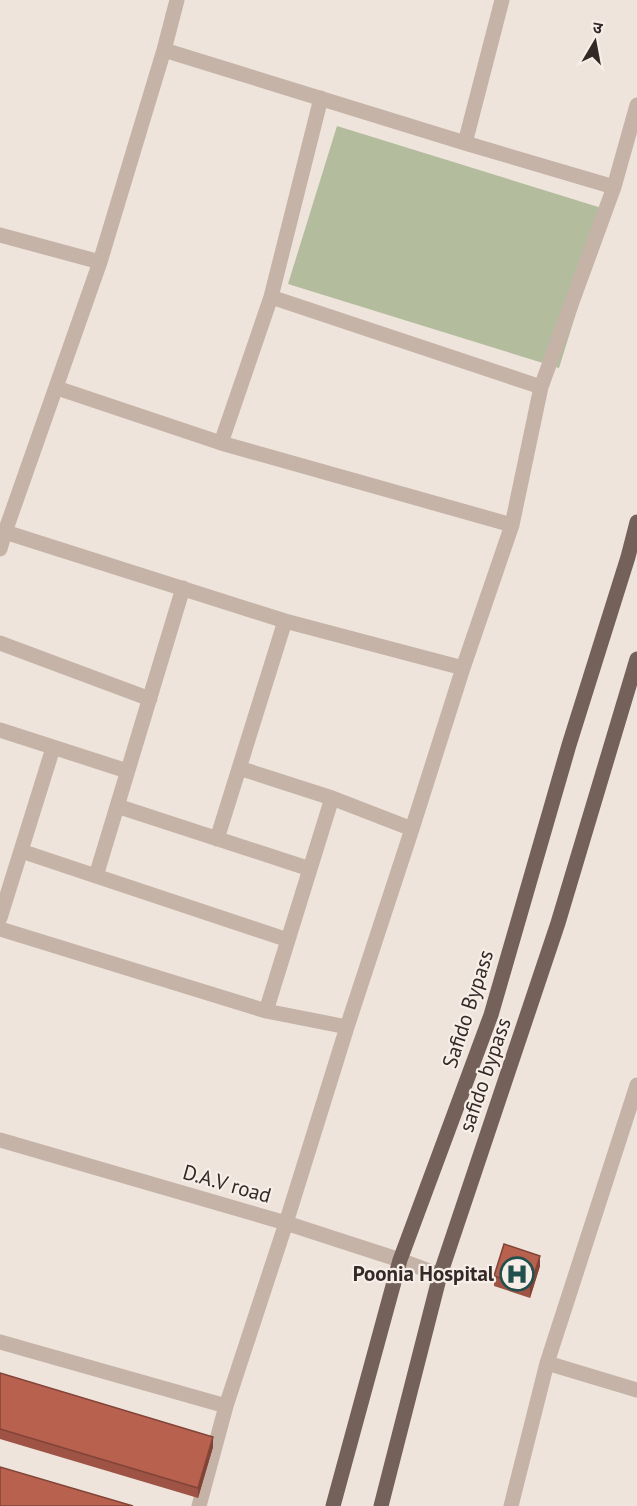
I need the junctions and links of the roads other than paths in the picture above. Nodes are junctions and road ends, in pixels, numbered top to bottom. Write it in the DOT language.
graph roads {
  1 [pos="177,0"];
  2 [pos="502,0"];
  3 [pos="164,50"];
  4 [pos="321,98"];
  5 [pos="637,105"];
  6 [pos="465,143"];
  7 [pos="614,187"];
  8 [pos="0,235"];
  9 [pos="100,262"];
  10 [pos="272,297"];
  11 [pos="541,387"];
  12 [pos="57,388"];
  13 [pos="221,443"];
  14 [pos="637,522"];
  15 [pos="512,525"];
  16 [pos="5,532"];
  17 [pos="0,549"];
  18 [pos="183,588"];
  19 [pos="285,621"];
  20 [pos="0,643"];
  21 [pos="637,659"];
  22 [pos="463,668"];
  23 [pos="150,699"];
  24 [pos="0,730"];
  25 [pos="53,748"];
  26 [pos="239,768"];
  27 [pos="127,771"];
  28 [pos="332,798"];
  29 [pos="117,806"];
  30 [pos="412,829"];
  31 [pos="217,838"];
  32 [pos="21,851"];
  33 [pos="310,869"];
  34 [pos="96,876"];
  35 [pos="0,918"];
  36 [pos="0,929"];
  37 [pos="288,940"];
  38 [pos="266,1011"];
  39 [pos="347,1027"];
  40 [pos="637,1085"];
  41 [pos="0,1140"];
  42 [pos="286,1223"];
  43 [pos="400,1260"];
  44 [pos="440,1275"];
  45 [pos="0,1342"];
  46 [pos="548,1362"];
  47 [pos="637,1390"];
  48 [pos="226,1406"];
  49 [pos="199,1506"];
  50 [pos="333,1506"];
  51 [pos="381,1506"];
  52 [pos="511,1506"];
  1 -- 3 [label="street"];
  2 -- 6 [label="street"];
  3 -- 4 [label="street"];
  3 -- 9 [label="street"];
  4 -- 6 [label="street"];
  4 -- 10 [label="street"];
  5 -- 7 [label="street"];
  6 -- 7 [label="street"];
  7 -- 11 [label="street"];
  8 -- 9 [label="street"];
  9 -- 12 [label="street"];
  10 -- 11 [label="street"];
  10 -- 13 [label="street"];
  11 -- 15 [label="street"];
  12 -- 13 [label="street"];
  12 -- 16 [label="street"];
  13 -- 15 [label="street"];
  14 -- 43 [label="main road, Safido Bypass"];
  15 -- 22 [label="street"];
  16 -- 17 [label="street"];
  16 -- 18 [label="street"];
  18 -- 19 [label="street"];
  18 -- 23 [label="street"];
  19 -- 22 [label="street"];
  19 -- 26 [label="street"];
  20 -- 23 [label="street"];
  21 -- 44 [label="main road, safido bypass"];
  22 -- 30 [label="street"];
  23 -- 27 [label="street"];
  24 -- 25 [label="street"];
  25 -- 27 [label="street"];
  25 -- 32 [label="street"];
  26 -- 28 [label="street"];
  26 -- 31 [label="street"];
  27 -- 29 [label="street"];
  28 -- 30 [label="street"];
  28 -- 33 [label="street"];
  29 -- 31 [label="street"];
  29 -- 34 [label="street"];
  30 -- 39 [label="street"];
  31 -- 33 [label="street"];
  32 -- 34 [label="street"];
  32 -- 35 [label="street"];
  33 -- 37 [label="street"];
  34 -- 37 [label="street"];
  36 -- 38 [label="street"];
  37 -- 38 [label="street"];
  38 -- 39 [label="street"];
  39 -- 42 [label="street"];
  40 -- 46 [label="street"];
  41 -- 42 [label="street, D.A.V road"];
  42 -- 43 [label="street, D.A.V road"];
  42 -- 48 [label="street"];
  43 -- 44 [label="street, D.A.V road"];
  43 -- 50 [label="main road, Safido Bypass"];
  44 -- 51 [label="main road, safido bypass"];
  45 -- 48 [label="street"];
  46 -- 47 [label="street"];
  46 -- 52 [label="street"];
  48 -- 49 [label="street"];
}
